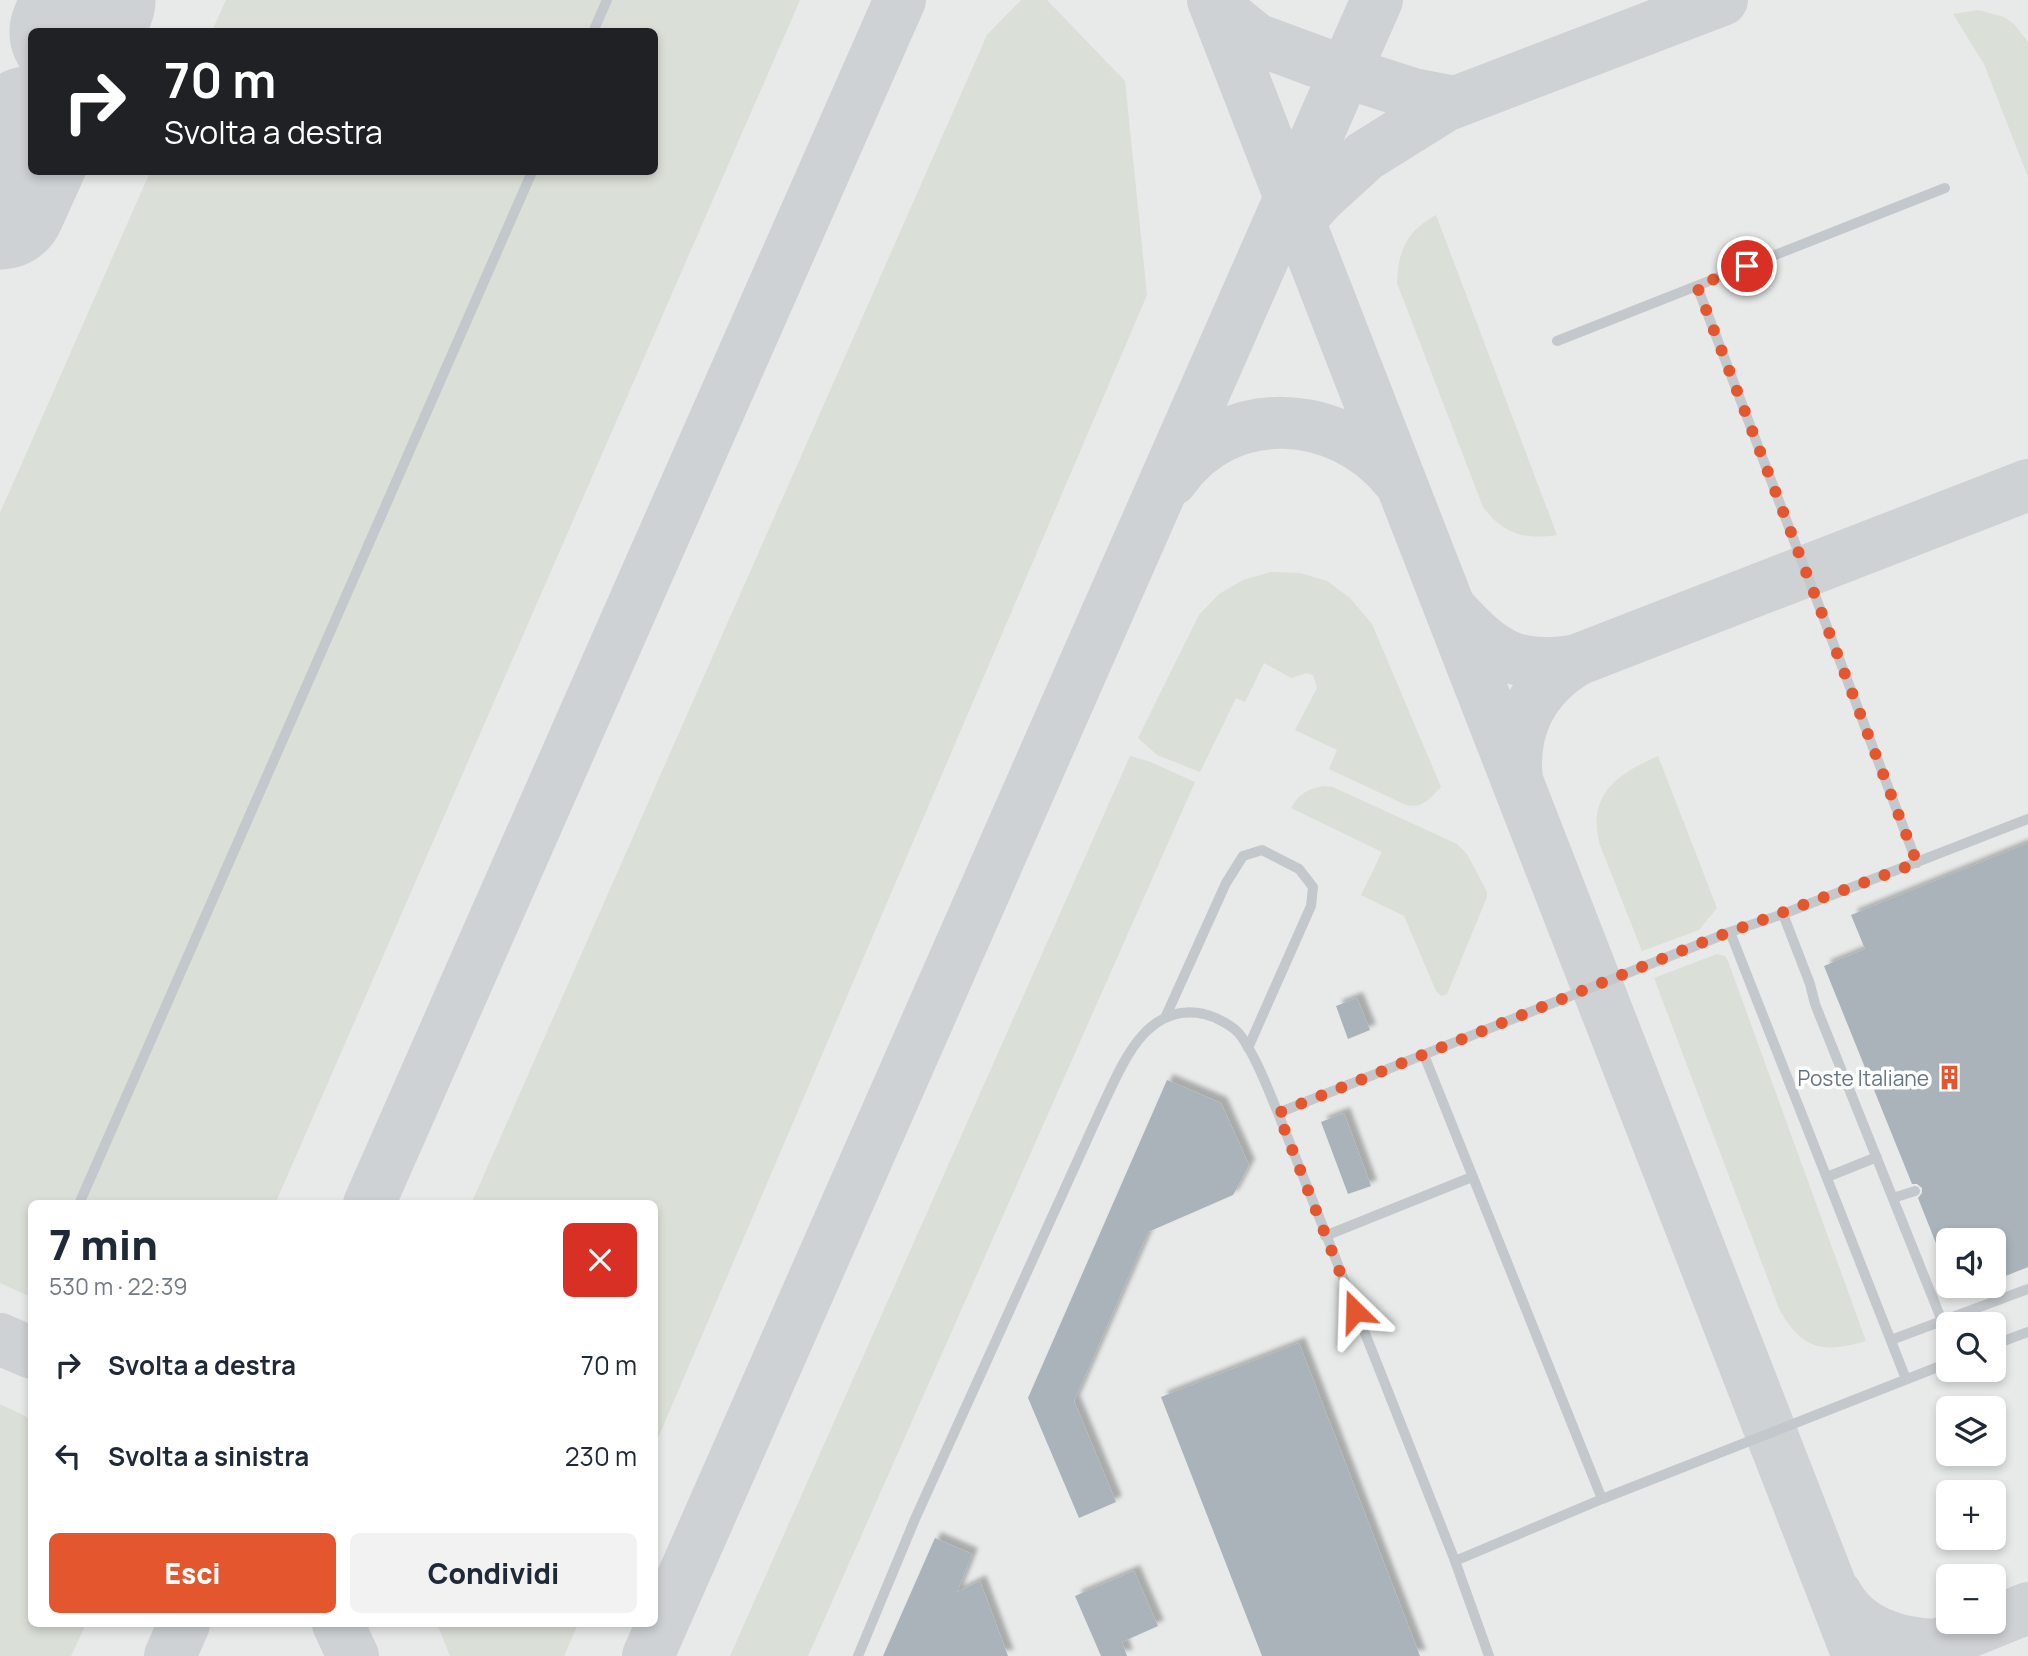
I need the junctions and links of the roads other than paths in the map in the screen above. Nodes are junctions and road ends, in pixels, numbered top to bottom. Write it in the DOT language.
graph roads {
  1 [pos="607,0"];
  2 [pos="595,28"];
  3 [pos="531,175"];
  4 [pos="1945,188"];
  5 [pos="1697,286"];
  6 [pos="1557,341"];
  7 [pos="2028,819"];
  8 [pos="1917,863"];
  9 [pos="1783,914"];
  10 [pos="1730,932"];
  11 [pos="1165,1018"];
  12 [pos="1248,1048"];
  13 [pos="1424,1055"];
  14 [pos="1278,1113"];
  15 [pos="1877,1157"];
  16 [pos="1472,1177"];
  17 [pos="1827,1177"];
  18 [pos="1915,1191"];
  19 [pos="1893,1198"];
  20 [pos="81,1200"];
  21 [pos="1325,1236"];
  22 [pos="2028,1289"];
  23 [pos="1938,1312"];
  24 [pos="1966,1312"];
  25 [pos="1936,1323"];
  26 [pos="2028,1332"];
  27 [pos="1891,1340"];
  28 [pos="2006,1340"];
  29 [pos="1936,1368"];
  30 [pos="1906,1379"];
  31 [pos="1602,1499"];
  32 [pos="1455,1561"];
  33 [pos="858,1656"];
  34 [pos="1489,1656"];
  1 -- 2 [label="lane"];
  3 -- 20 [label="lane"];
  4 -- 5 [label="lane"];
  5 -- 6 [label="lane"];
  5 -- 8 [label="lane"];
  7 -- 8 [label="lane"];
  8 -- 9 [label="lane"];
  9 -- 10 [label="lane"];
  9 -- 15 [label="lane"];
  10 -- 13 [label="lane"];
  10 -- 17 [label="lane"];
  11 -- 12 [label="lane"];
  11 -- 12 [label="lane"];
  11 -- 33 [label="lane"];
  12 -- 14 [label="lane"];
  13 -- 14 [label="lane"];
  13 -- 16 [label="lane"];
  14 -- 21 [label="lane"];
  15 -- 17 [label="lane"];
  15 -- 19 [label="lane"];
  16 -- 21 [label="lane"];
  16 -- 31 [label="lane"];
  17 -- 27 [label="lane"];
  18 -- 19 [label="lane"];
  19 -- 23 [label="lane"];
  21 -- 32 [label="lane"];
  22 -- 24 [label="lane"];
  25 -- 27 [label="lane"];
  26 -- 28 [label="lane"];
  27 -- 30 [label="lane"];
  29 -- 30 [label="lane"];
  30 -- 31 [label="lane"];
  31 -- 32 [label="lane"];
  32 -- 34 [label="lane"];
}
